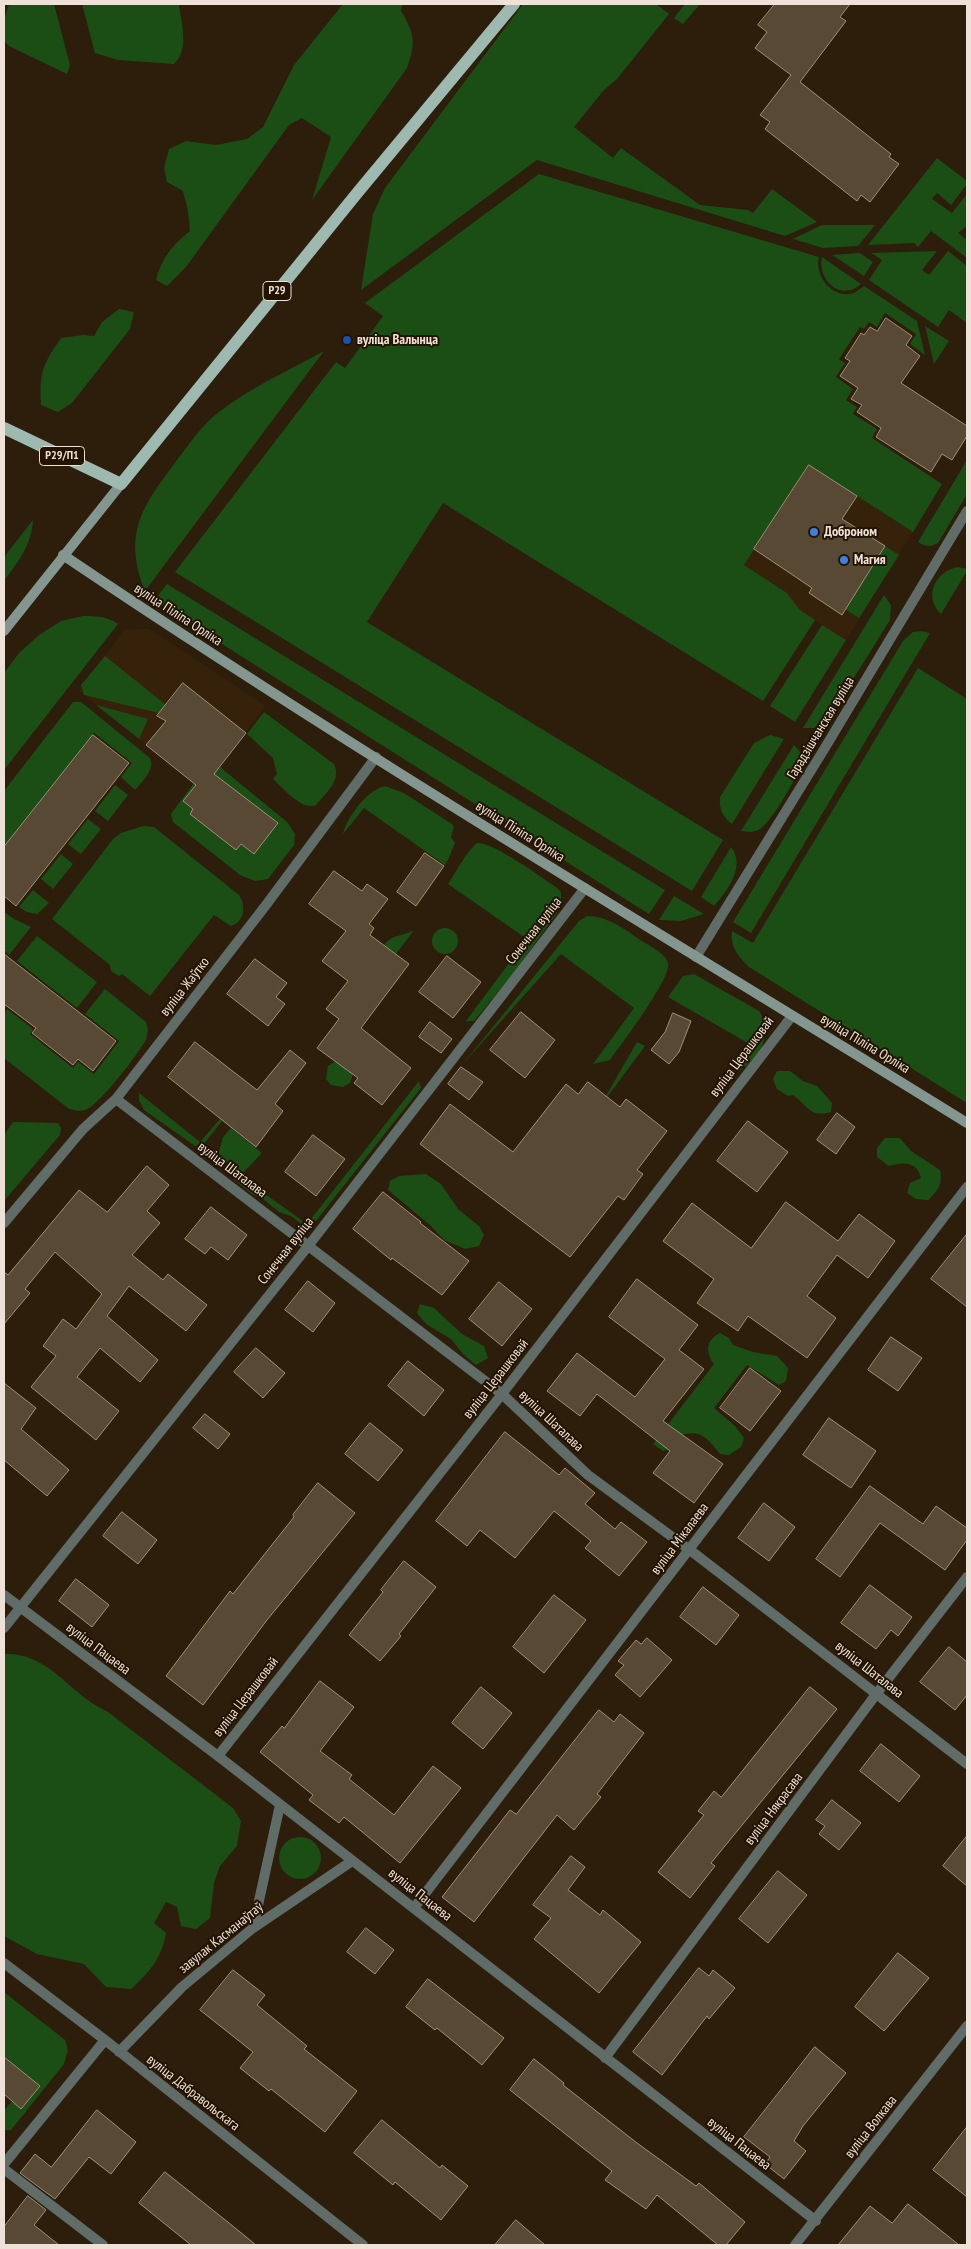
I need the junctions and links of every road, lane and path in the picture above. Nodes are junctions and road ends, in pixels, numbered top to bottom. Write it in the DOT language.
graph roads {
  1 [pos="514,4"];
  2 [pos="4,428"];
  3 [pos="121,484"];
  4 [pos="967,511"];
  5 [pos="63,555"];
  6 [pos="4,631"];
  7 [pos="376,757"];
  8 [pos="584,888"];
  9 [pos="696,957"];
  10 [pos="792,1016"];
  11 [pos="116,1099"];
  12 [pos="967,1123"];
  13 [pos="967,1187"];
  14 [pos="4,1223"];
  15 [pos="308,1245"];
  16 [pos="502,1394"];
  17 [pos="690,1550"];
  18 [pos="967,1577"];
  19 [pos="4,1595"];
  20 [pos="20,1607"];
  21 [pos="4,1628"];
  22 [pos="877,1693"];
  23 [pos="218,1756"];
  24 [pos="967,1764"];
  25 [pos="280,1804"];
  26 [pos="352,1861"];
  27 [pos="414,1908"];
  28 [pos="253,1928"];
  29 [pos="4,1963"];
  30 [pos="967,2026"];
  31 [pos="105,2040"];
  32 [pos="120,2052"];
  33 [pos="605,2058"];
  34 [pos="4,2164"];
  35 [pos="4,2169"];
  36 [pos="816,2221"];
  37 [pos="103,2245"];
  38 [pos="363,2245"];
  39 [pos="796,2245"];
  1 -- 3 [label="main road, Р29"];
  2 -- 3 [label="main road, Р29/П1"];
  3 -- 5 [label="street, Р29"];
  4 -- 9 [label="street, Гарадзішчанская вуліца"];
  5 -- 6 [label="street, Р29"];
  5 -- 7 [label="street, вуліца Піліпа Орліка"];
  7 -- 8 [label="street, вуліца Піліпа Орліка"];
  7 -- 11 [label="street, вуліца Жаўтко"];
  8 -- 9 [label="street, вуліца Піліпа Орліка"];
  8 -- 15 [label="street, Сонечная вуліца"];
  9 -- 10 [label="street, вуліца Піліпа Орліка"];
  10 -- 12 [label="street, вуліца Піліпа Орліка"];
  10 -- 16 [label="street, вуліца Церашковай"];
  11 -- 14 [label="street, вуліца Жаўтко"];
  11 -- 15 [label="street, вуліца Шаталава"];
  13 -- 17 [label="street, вуліца Мікалаева"];
  15 -- 16 [label="street, вуліца Шаталава"];
  15 -- 20 [label="street, Сонечная вуліца"];
  16 -- 17 [label="street, вуліца Шаталава"];
  16 -- 23 [label="street, вуліца Церашковай"];
  17 -- 22 [label="street, вуліца Шаталава"];
  17 -- 27 [label="street, вуліца Мікалаева"];
  18 -- 22 [label="street, вуліца Някрасава"];
  19 -- 20 [label="street, вуліца Пацаева"];
  20 -- 21 [label="street, Сонечная вуліца"];
  20 -- 23 [label="street, вуліца Пацаева"];
  22 -- 24 [label="street, вуліца Шаталава"];
  22 -- 33 [label="street, вуліца Някрасава"];
  23 -- 25 [label="street, вуліца Пацаева"];
  25 -- 26 [label="street, вуліца Пацаева"];
  25 -- 28 [label="street"];
  26 -- 27 [label="street, вуліца Пацаева"];
  26 -- 28 [label="street, завулак Касманаўтаў"];
  27 -- 33 [label="street, вуліца Пацаева"];
  28 -- 32 [label="street, завулак Касманаўтаў"];
  29 -- 31 [label="street, вуліца Дабравольскага"];
  30 -- 36 [label="street, вуліца Волкава"];
  31 -- 32 [label="street, вуліца Дабравольскага"];
  31 -- 34 [label="street"];
  32 -- 38 [label="street, вуліца Дабравольскага"];
  33 -- 36 [label="street, вуліца Пацаева"];
  35 -- 37 [label="street"];
  36 -- 39 [label="street, вуліца Волкава"];
}
